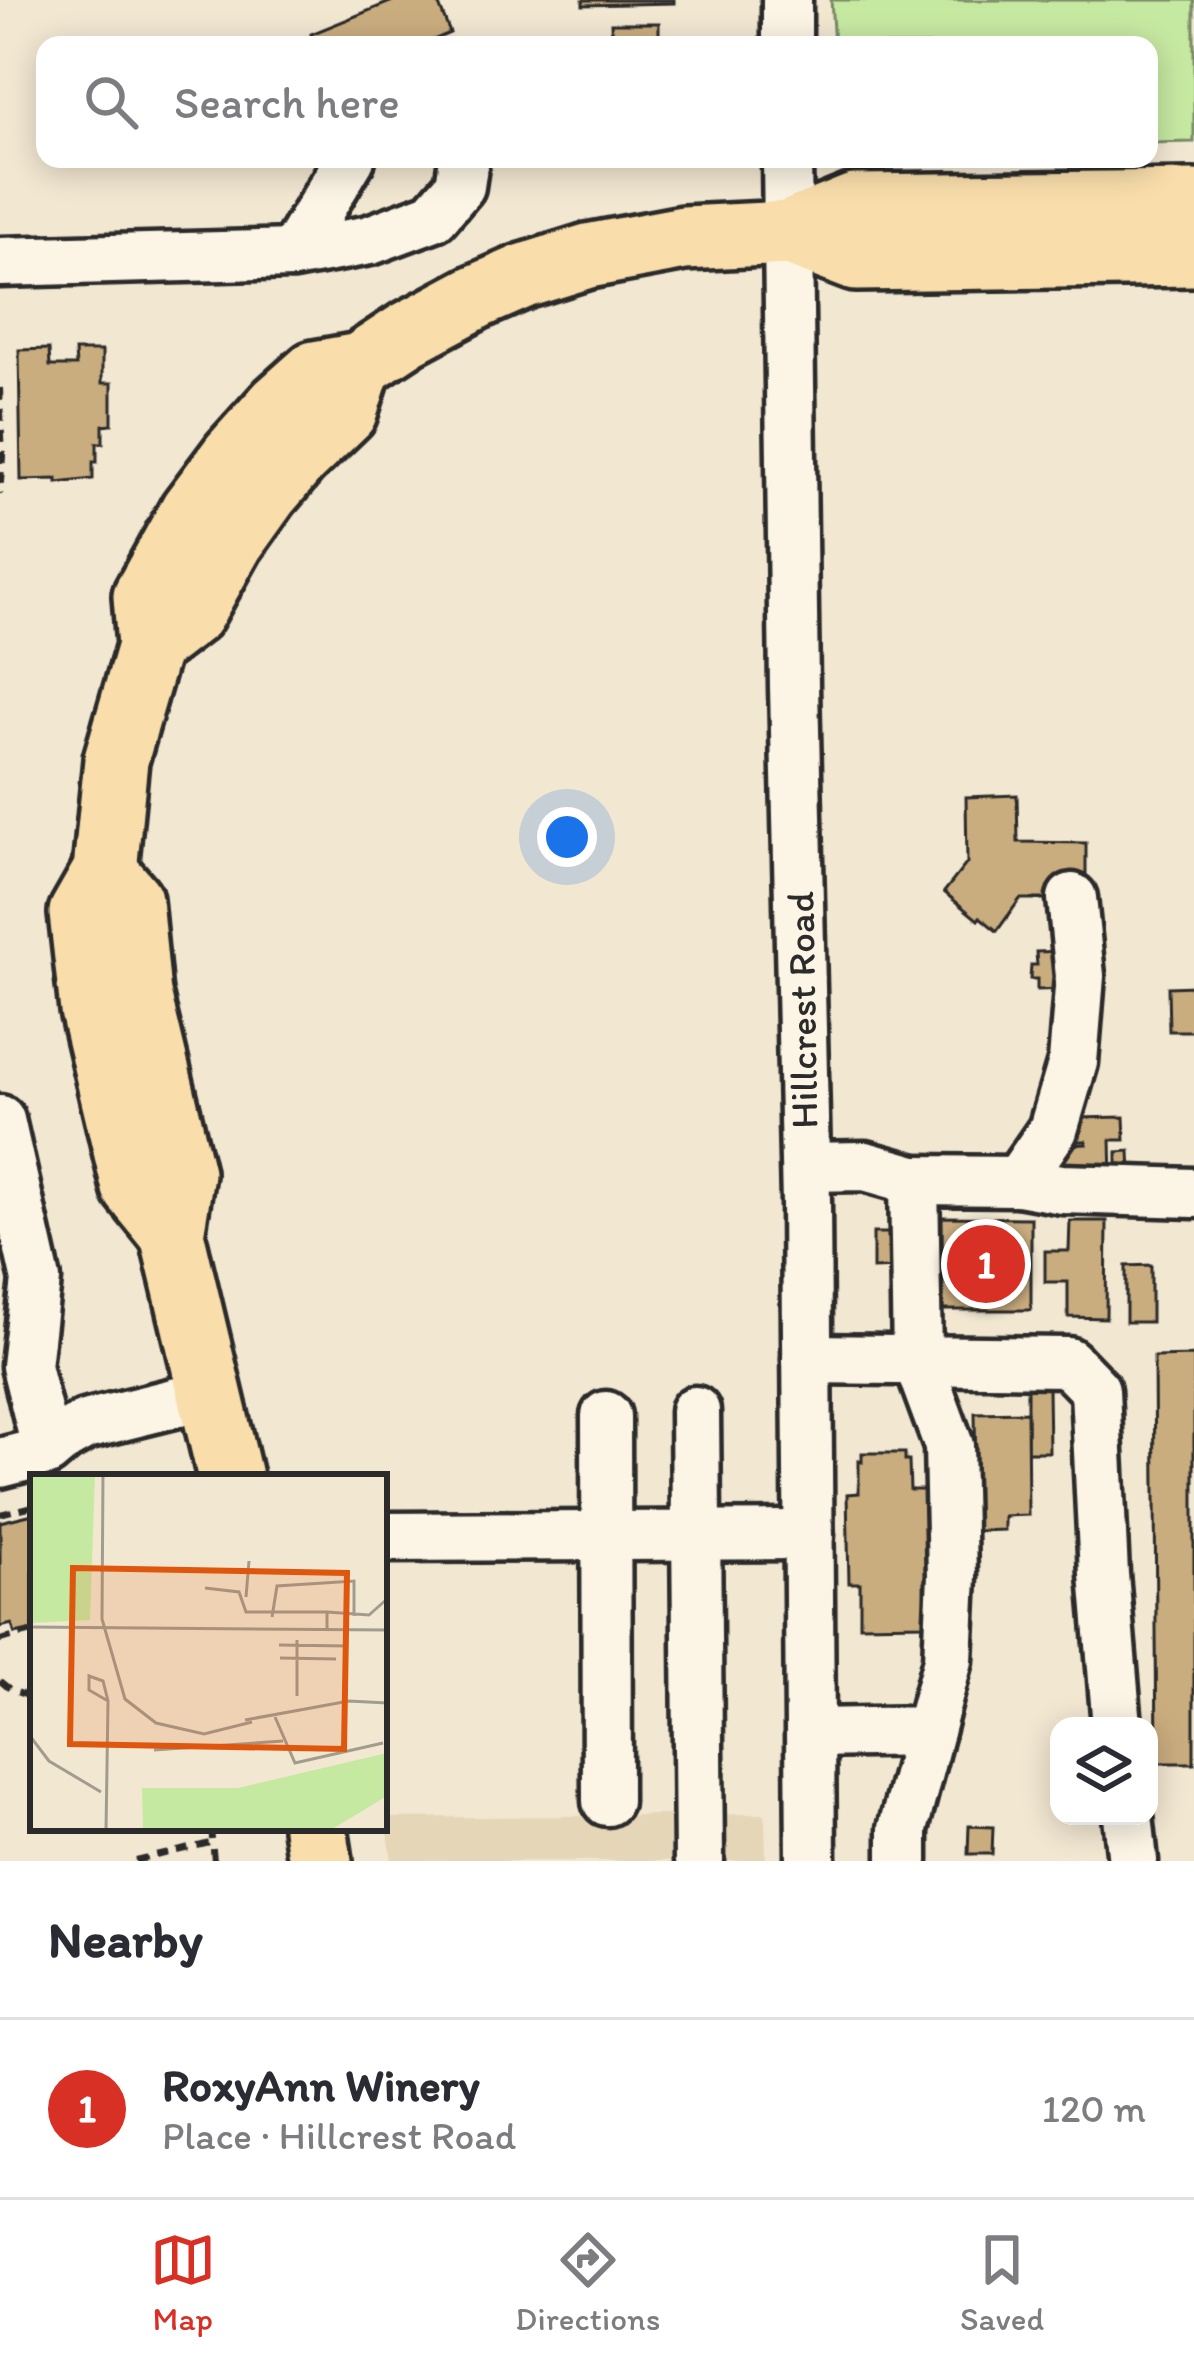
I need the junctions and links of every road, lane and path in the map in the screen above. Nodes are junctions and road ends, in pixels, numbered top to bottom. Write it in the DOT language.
graph roads {
  1 [pos="787,0"];
  2 [pos="787,36"];
  3 [pos="345,168"];
  4 [pos="463,168"];
  5 [pos="787,168"];
  6 [pos="1194,202"];
  7 [pos="788,233"];
  8 [pos="293,254"];
  9 [pos="1194,254"];
  10 [pos="0,262"];
  11 [pos="0,388"];
  12 [pos="0,494"];
  13 [pos="1072,898"];
  14 [pos="0,1120"];
  15 [pos="806,1167"];
  16 [pos="914,1180"];
  17 [pos="1018,1181"];
  18 [pos="1194,1192"];
  19 [pos="807,1359"];
  20 [pos="917,1359"];
  21 [pos="695,1411"];
  22 [pos="605,1416"];
  23 [pos="219,1433"];
  24 [pos="47,1451"];
  25 [pos="0,1463"];
  26 [pos="30,1508"];
  27 [pos="0,1514"];
  28 [pos="695,1535"];
  29 [pos="809,1535"];
  30 [pos="605,1536"];
  31 [pos="387,1537"];
  32 [pos="30,1633"];
  33 [pos="0,1640"];
  34 [pos="0,1681"];
  35 [pos="30,1697"];
  36 [pos="1116,1717"];
  37 [pos="929,1731"];
  38 [pos="811,1733"];
  39 [pos="608,1801"];
  40 [pos="1129,1825"];
  41 [pos="212,1831"];
  42 [pos="315,1831"];
  43 [pos="214,1841"];
  44 [pos="136,1861"];
  45 [pos="214,1861"];
  46 [pos="320,1861"];
  47 [pos="699,1861"];
  48 [pos="811,1861"];
  49 [pos="903,1861"];
  50 [pos="1133,1861"];
  1 -- 2 [label="street"];
  3 -- 8 [label="street"];
  4 -- 8 [label="street"];
  5 -- 7 [label="street, Hillcrest Road"];
  6 -- 7 [label="main road"];
  7 -- 9 [label="main road"];
  7 -- 15 [label="street, Hillcrest Road"];
  7 -- 23 [label="main road"];
  8 -- 10 [label="street"];
  11 -- 12 [label="path"];
  13 -- 17 [label="street"];
  14 -- 24 [label="street"];
  15 -- 16 [label="street"];
  15 -- 19 [label="street, Hillcrest Road"];
  16 -- 17 [label="street"];
  16 -- 20 [label="street"];
  17 -- 18 [label="street"];
  19 -- 20 [label="street"];
  19 -- 29 [label="street, Hillcrest Road"];
  20 -- 36 [label="street"];
  20 -- 37 [label="street"];
  21 -- 28 [label="street"];
  22 -- 30 [label="street"];
  23 -- 24 [label="street"];
  24 -- 25 [label="street"];
  26 -- 27 [label="path"];
  28 -- 29 [label="street"];
  28 -- 30 [label="street"];
  28 -- 47 [label="street"];
  29 -- 38 [label="street, Hillcrest Road"];
  30 -- 31 [label="street"];
  30 -- 39 [label="street"];
  32 -- 33 [label="path"];
  34 -- 35 [label="path"];
  37 -- 38 [label="street"];
  37 -- 49 [label="street"];
  38 -- 48 [label="street, Hillcrest Road"];
  40 -- 50 [label="street"];
  41 -- 43 [label="path"];
  42 -- 46 [label="main road"];
  43 -- 44 [label="path"];
  43 -- 45 [label="path"];
}
